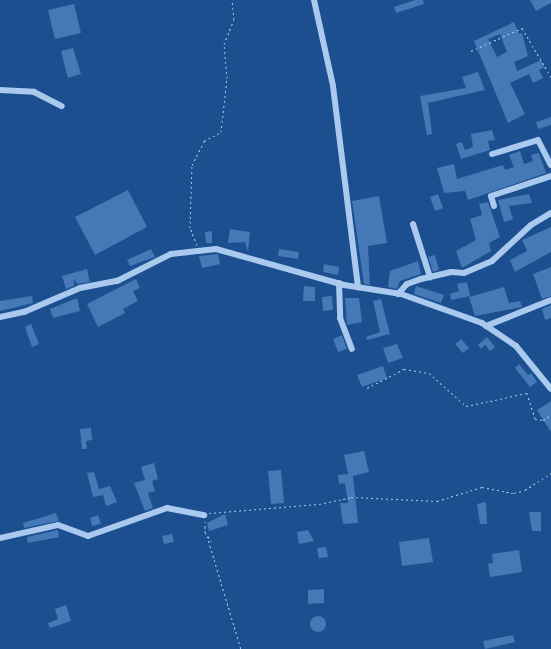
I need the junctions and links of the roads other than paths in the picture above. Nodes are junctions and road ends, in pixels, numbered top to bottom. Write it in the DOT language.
graph roads {
  1 [pos="314,0"];
  2 [pos="0,90"];
  3 [pos="62,106"];
  4 [pos="492,154"];
  5 [pos="551,165"];
  6 [pos="551,176"];
  7 [pos="494,206"];
  8 [pos="551,213"];
  9 [pos="413,224"];
  10 [pos="430,277"];
  11 [pos="339,284"];
  12 [pos="358,287"];
  13 [pos="398,294"];
  14 [pos="551,300"];
  15 [pos="0,316"];
  16 [pos="486,326"];
  17 [pos="352,349"];
  18 [pos="551,389"];
  19 [pos="204,515"];
  20 [pos="0,538"];
  1 -- 12 [label="street"];
  2 -- 3 [label="street"];
  4 -- 5 [label="street"];
  6 -- 7 [label="street"];
  8 -- 10 [label="street"];
  9 -- 10 [label="street"];
  10 -- 13 [label="street"];
  11 -- 12 [label="street"];
  11 -- 15 [label="street"];
  11 -- 17 [label="street"];
  12 -- 13 [label="street"];
  13 -- 16 [label="street"];
  14 -- 16 [label="street"];
  16 -- 18 [label="street"];
  19 -- 20 [label="street"];
}
